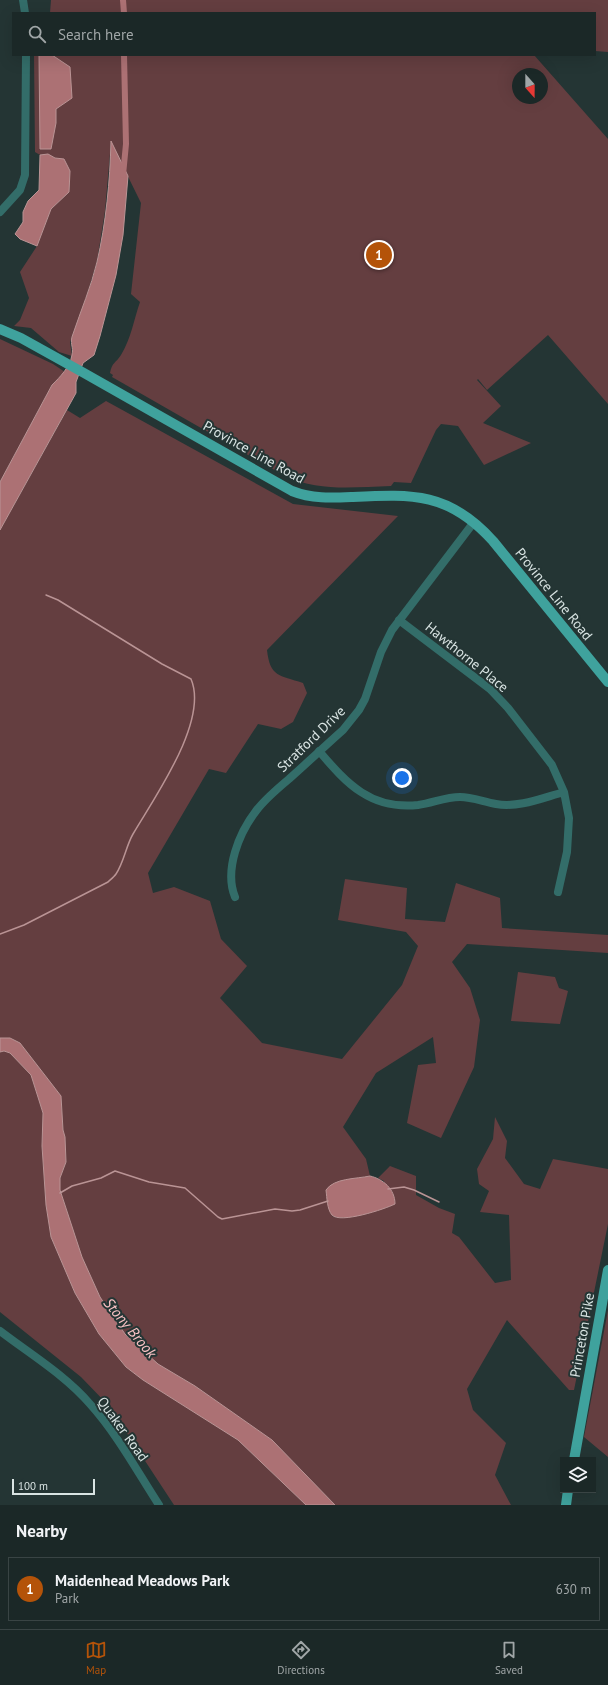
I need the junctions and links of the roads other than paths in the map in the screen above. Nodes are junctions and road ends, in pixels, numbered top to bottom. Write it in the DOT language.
graph roads {
  1 [pos="23,0"];
  2 [pos="25,12"];
  3 [pos="26,56"];
  4 [pos="0,212"];
  5 [pos="0,329"];
  6 [pos="474,522"];
  7 [pos="400,620"];
  8 [pos="608,682"];
  9 [pos="319,752"];
  10 [pos="564,792"];
  11 [pos="558,892"];
  12 [pos="235,897"];
  13 [pos="608,1270"];
  14 [pos="0,1331"];
  15 [pos="575,1457"];
  16 [pos="568,1493"];
  17 [pos="159,1505"];
  18 [pos="566,1505"];
  1 -- 2 [label="street"];
  3 -- 4 [label="street"];
  5 -- 6 [label="main road, Province Line Road"];
  6 -- 7 [label="street, Stratford Drive"];
  6 -- 8 [label="main road, Province Line Road"];
  7 -- 9 [label="street, Stratford Drive"];
  7 -- 10 [label="street, Hawthorne Place"];
  9 -- 10 [label="street"];
  9 -- 12 [label="street, Stratford Drive"];
  10 -- 11 [label="street, Hawthorne Place"];
  13 -- 15 [label="main road, Princeton Pike"];
  14 -- 17 [label="street, Quaker Road"];
  16 -- 18 [label="main road"];
}
